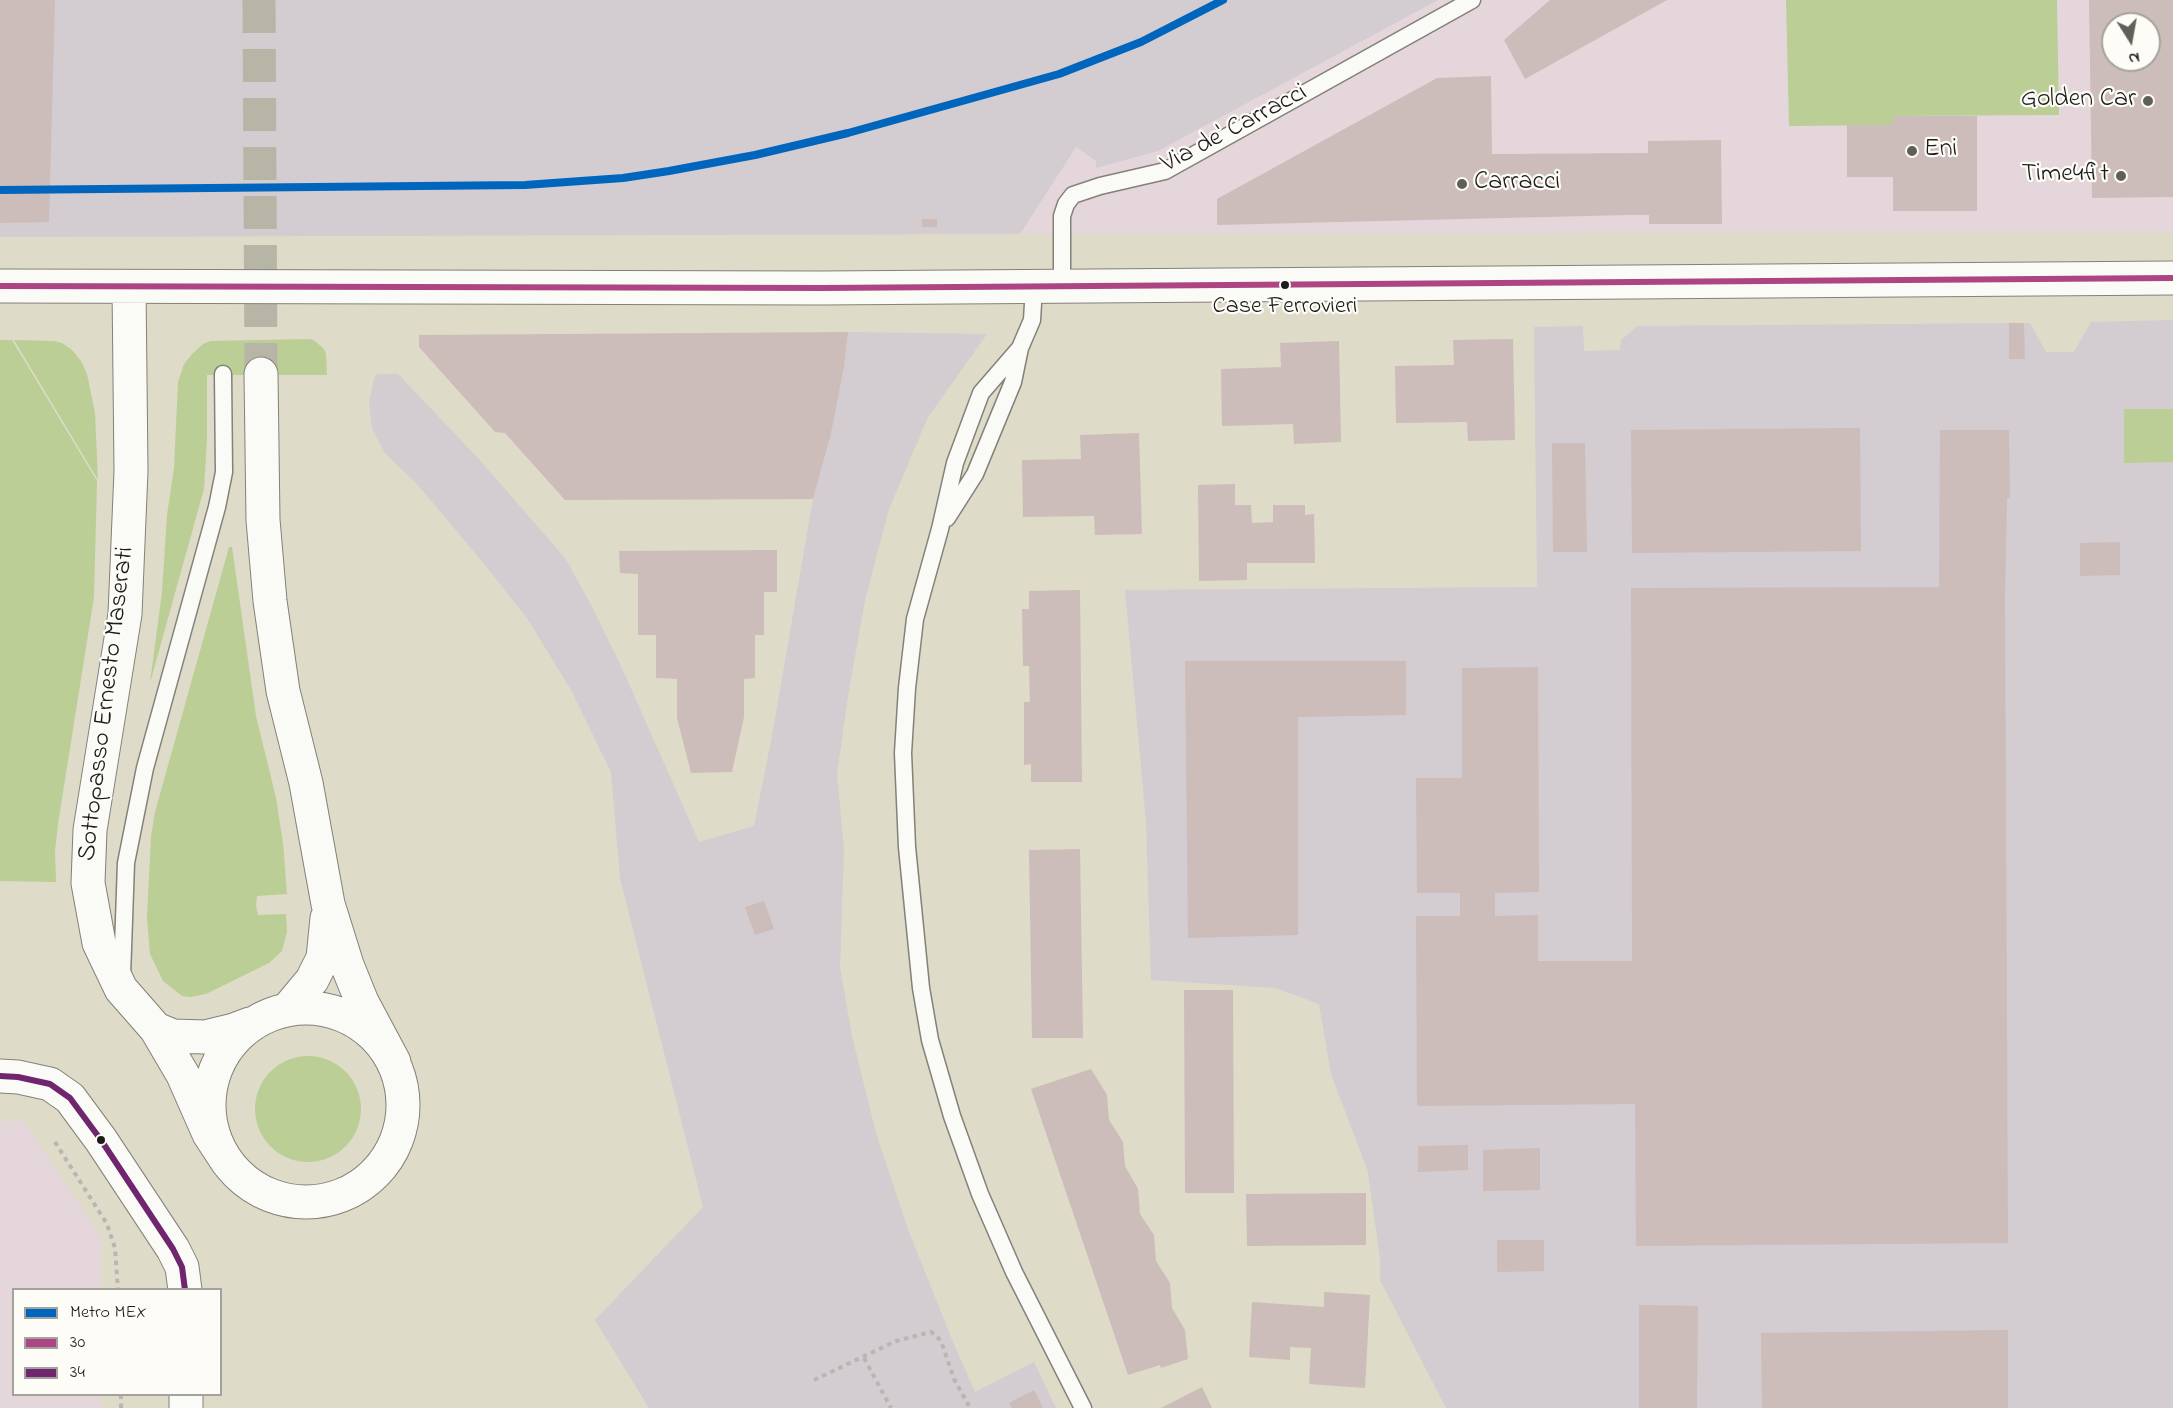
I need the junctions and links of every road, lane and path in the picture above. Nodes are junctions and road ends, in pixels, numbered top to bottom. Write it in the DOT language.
graph roads {
  1 [pos="1472,0"];
  2 [pos="2173,278"];
  3 [pos="0,286"];
  4 [pos="129,287"];
  5 [pos="1048,287"];
  6 [pos="1020,348"];
  7 [pos="223,374"];
  8 [pos="261,374"];
  9 [pos="940,529"];
  10 [pos="328,904"];
  11 [pos="121,989"];
  12 [pos="272,1015"];
  13 [pos="156,1029"];
  14 [pos="394,1062"];
  15 [pos="0,1076"];
  16 [pos="53,1138"];
  17 [pos="228,1163"];
  18 [pos="118,1288"];
  19 [pos="185,1288"];
  20 [pos="864,1358"];
  21 [pos="814,1380"];
  22 [pos="891,1408"];
  23 [pos="970,1408"];
  24 [pos="1083,1408"];
  1 -- 5 [label="lane, Via de' Carracci"];
  2 -- 5 [label="street"];
  3 -- 4 [label="street"];
  4 -- 5 [label="street"];
  4 -- 11 [label="street, Sottopasso Ernesto Maserati"];
  5 -- 6 [label="lane, Via de' Carracci"];
  6 -- 9 [label="lane"];
  6 -- 9 [label="lane"];
  7 -- 11 [label="lane"];
  8 -- 10 [label="street"];
  9 -- 24 [label="lane"];
  10 -- 12 [label="street"];
  10 -- 14 [label="street"];
  11 -- 13 [label="street, Sottopasso Ernesto Maserati"];
  12 -- 13 [label="street"];
  12 -- 14 [label="street"];
  12 -- 17 [label="street"];
  13 -- 17 [label="street, Sottopasso Ernesto Maserati"];
  14 -- 17 [label="street"];
  15 -- 19 [label="street"];
  16 -- 18 [label="path"];
  20 -- 21 [label="path"];
  20 -- 22 [label="path"];
  20 -- 23 [label="path"];
}
